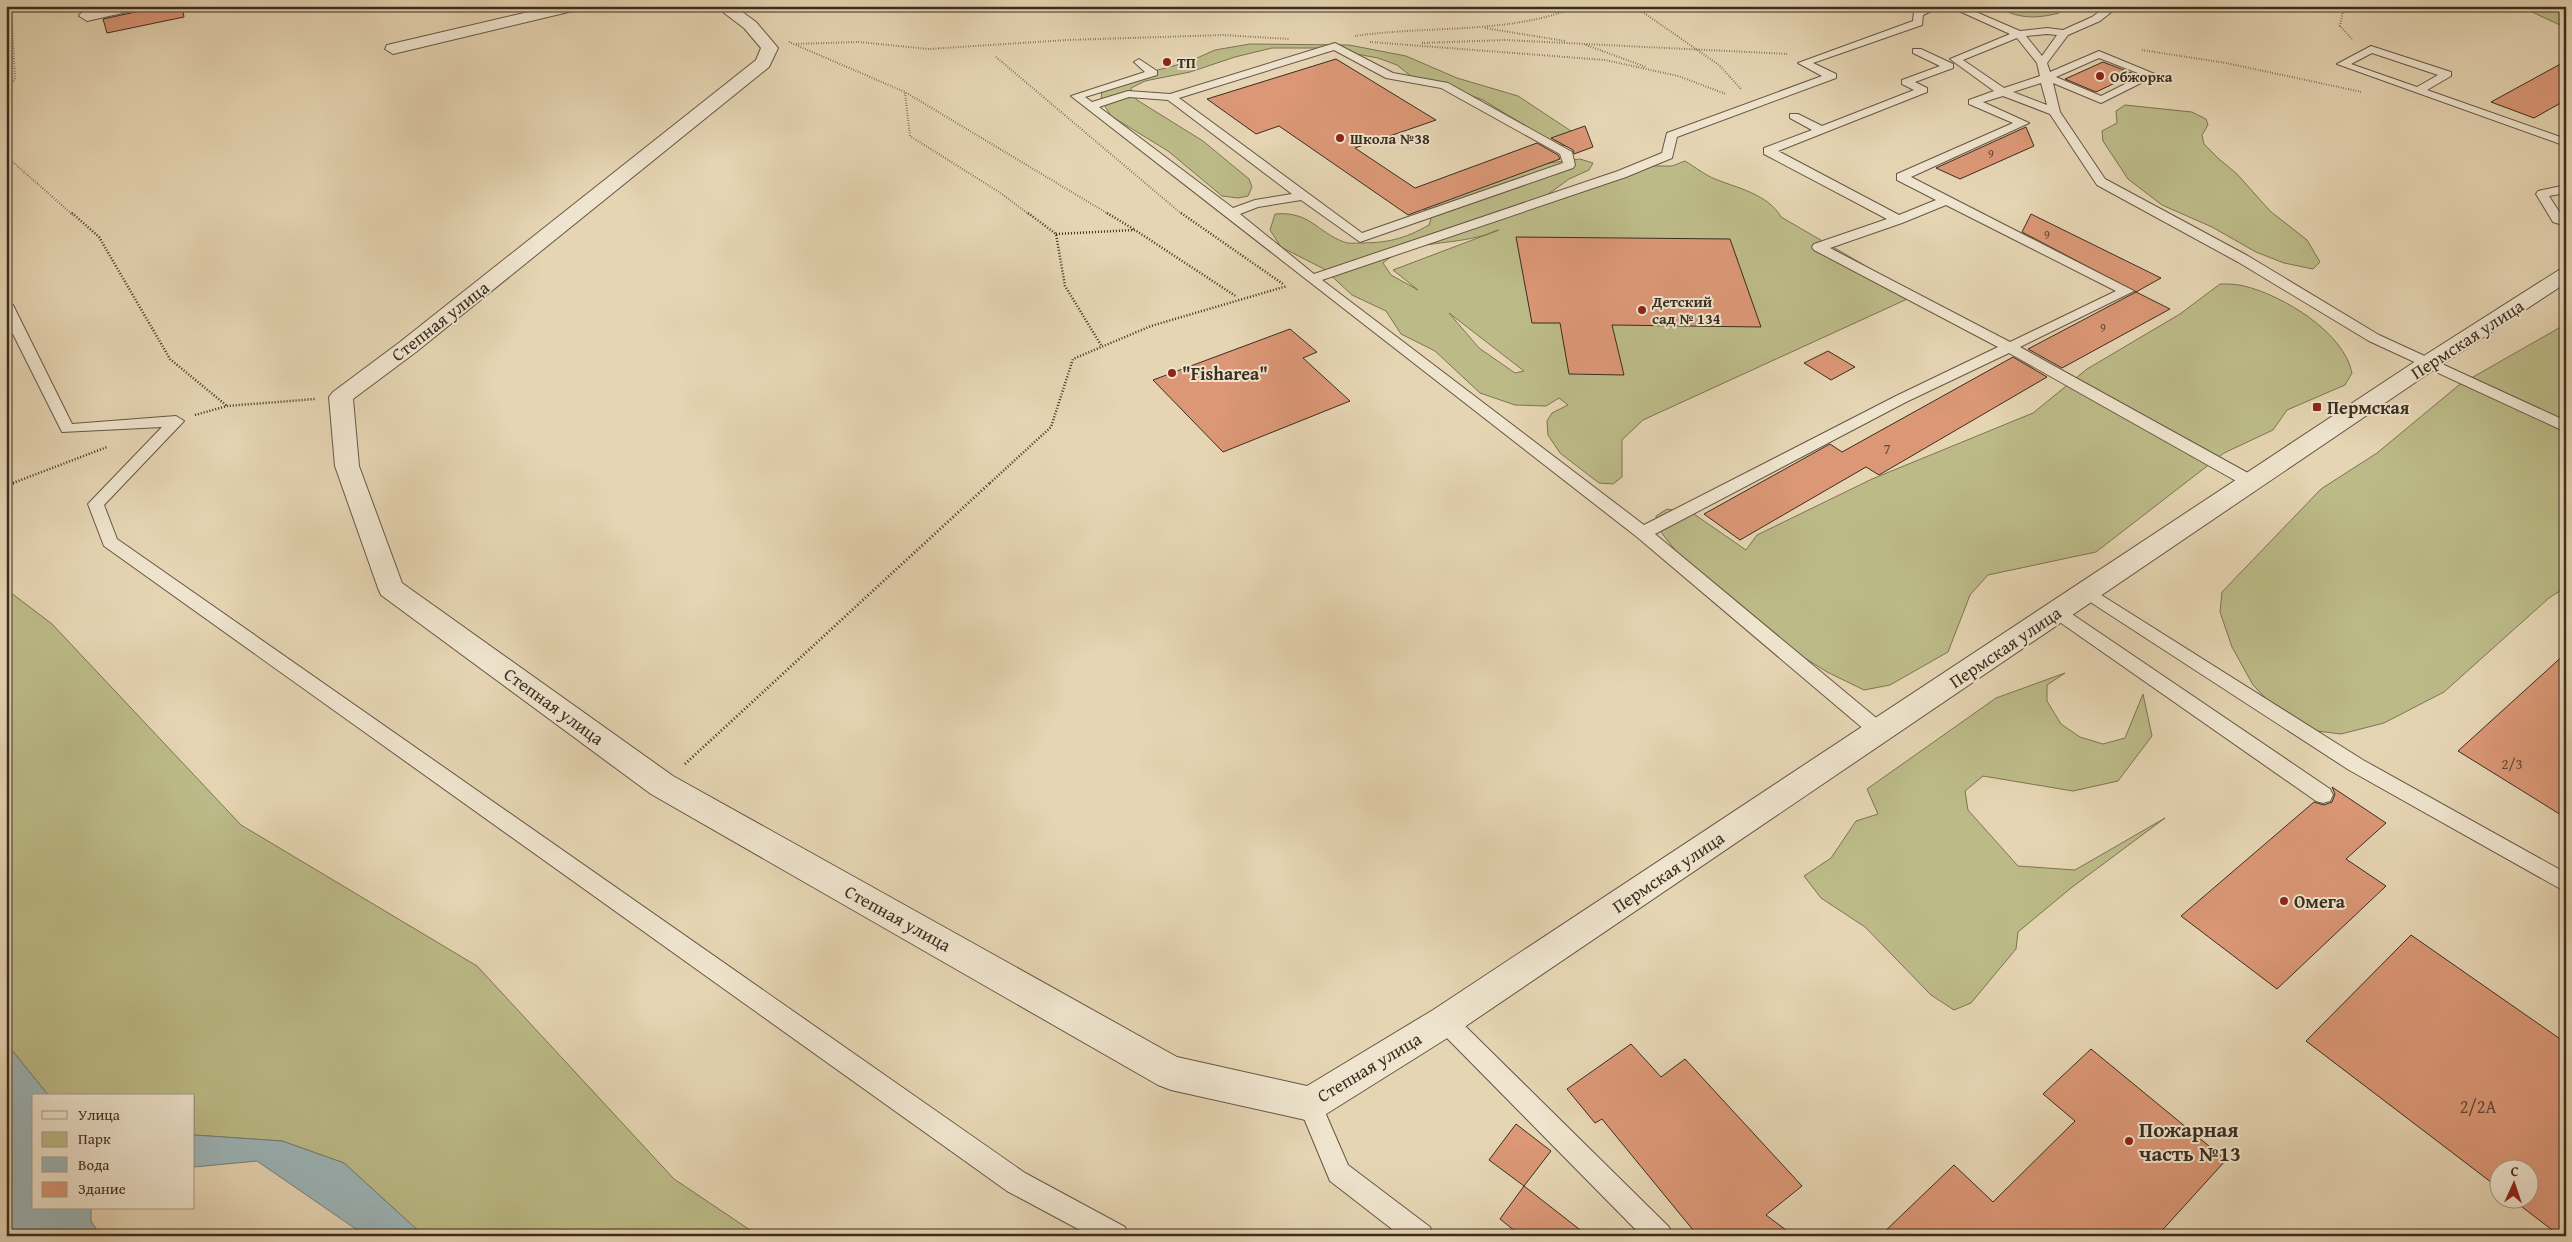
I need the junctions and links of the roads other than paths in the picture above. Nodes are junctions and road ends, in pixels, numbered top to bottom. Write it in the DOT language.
graph roads {
  1 [pos="134,6"];
  2 [pos="575,6"];
  3 [pos="723,6"];
  4 [pos="1938,6"];
  5 [pos="1953,6"];
  6 [pos="2114,6"];
  7 [pos="88,16"];
  8 [pos="2064,33"];
  9 [pos="2019,34"];
  10 [pos="393,49"];
  11 [pos="1917,51"];
  12 [pos="1139,62"];
  13 [pos="2042,63"];
  14 [pos="2047,78"];
  15 [pos="2418,91"];
  16 [pos="2003,92"];
  17 [pos="1171,97"];
  18 [pos="1091,106"];
  19 [pos="2054,112"];
  20 [pos="1794,116"];
  21 [pos="1822,130"];
  22 [pos="2566,143"];
  23 [pos="2566,189"];
  24 [pos="1304,195"];
  25 [pos="1946,200"];
  26 [pos="1231,213"];
  27 [pos="1898,220"];
  28 [pos="2566,222"];
  29 [pos="2566,274"];
  30 [pos="1312,279"];
  31 [pos="6,306"];
  32 [pos="2011,348"];
  33 [pos="2427,364"];
  34 [pos="2566,427"];
  35 [pos="2251,482"];
  36 [pos="1643,533"];
  37 [pos="2087,592"];
  38 [pos="2057,612"];
  39 [pos="1879,731"];
  40 [pos="2323,795"];
  41 [pos="2566,883"];
  42 [pos="1446,1021"];
  43 [pos="1310,1104"];
  44 [pos="1116,1236"];
  45 [pos="1421,1236"];
  46 [pos="1660,1236"];
  1 -- 7 [label="street"];
  2 -- 10 [label="street"];
  3 -- 43 [label="street, Степная улица"];
  4 -- 30 [label="lane"];
  5 -- 9 [label="lane"];
  6 -- 8 [label="lane"];
  8 -- 9 [label="lane"];
  8 -- 13 [label="lane"];
  9 -- 13 [label="lane"];
  9 -- 16 [label="lane"];
  11 -- 21 [label="lane"];
  12 -- 18 [label="lane"];
  13 -- 14 [label="lane"];
  14 -- 14 [label="lane"];
  14 -- 16 [label="lane"];
  14 -- 19 [label="lane"];
  15 -- 15 [label="lane"];
  15 -- 22 [label="lane"];
  16 -- 19 [label="lane"];
  16 -- 25 [label="lane"];
  17 -- 18 [label="lane"];
  17 -- 24 [label="lane"];
  17 -- 24 [label="lane"];
  18 -- 26 [label="lane"];
  19 -- 33 [label="lane"];
  20 -- 21 [label="lane"];
  21 -- 27 [label="lane"];
  23 -- 28 [label="lane"];
  24 -- 26 [label="lane"];
  25 -- 27 [label="lane"];
  25 -- 32 [label="lane"];
  26 -- 30 [label="lane"];
  27 -- 32 [label="lane"];
  29 -- 33 [label="street, Пермская улица"];
  30 -- 36 [label="lane"];
  31 -- 44 [label="lane"];
  32 -- 35 [label="lane"];
  32 -- 36 [label="lane"];
  33 -- 34 [label="lane"];
  33 -- 35 [label="street, Пермская улица"];
  35 -- 37 [label="street, Пермская улица"];
  36 -- 39 [label="lane"];
  37 -- 38 [label="street, Пермская улица"];
  37 -- 41 [label="lane"];
  38 -- 39 [label="street, Пермская улица"];
  38 -- 40 [label="lane"];
  39 -- 42 [label="street, Пермская улица"];
  42 -- 43 [label="street, Степная улица"];
  42 -- 46 [label="lane"];
  43 -- 45 [label="lane"];
}
